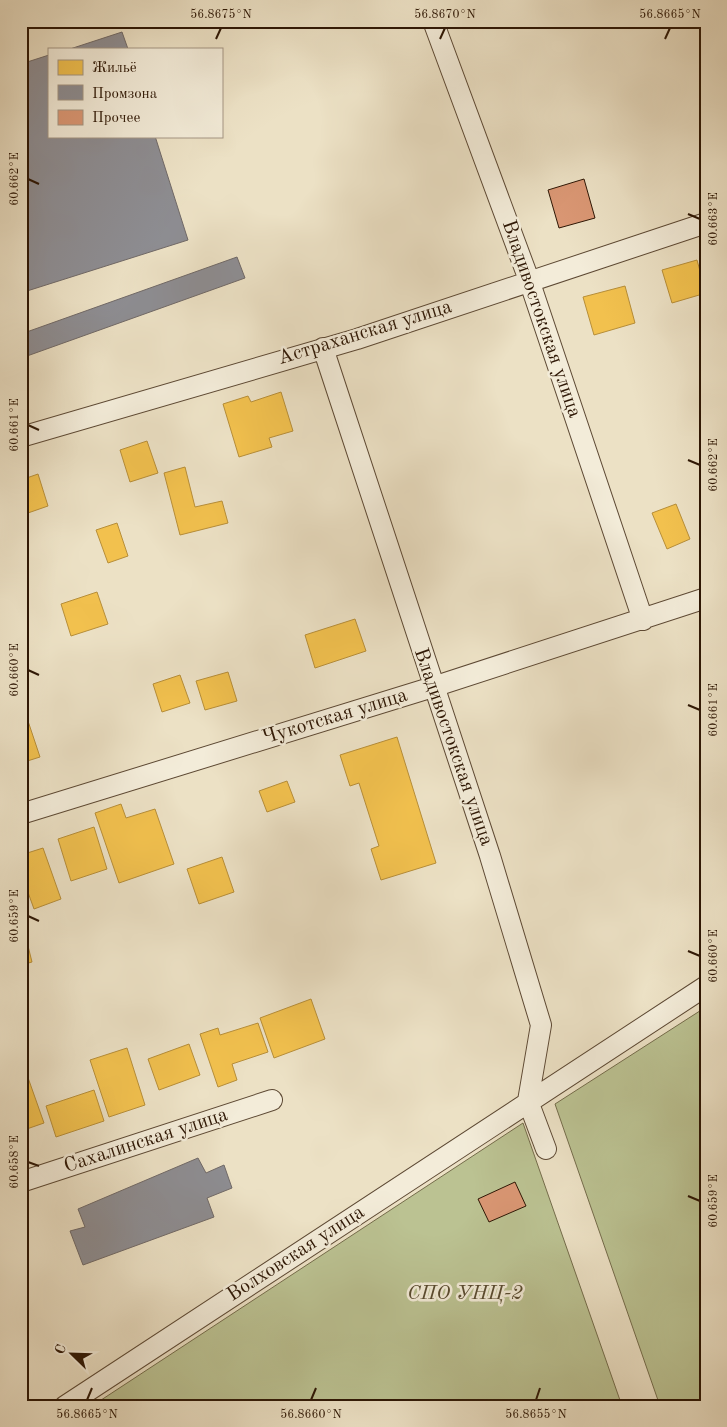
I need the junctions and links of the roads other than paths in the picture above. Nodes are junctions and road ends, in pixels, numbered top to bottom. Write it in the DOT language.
graph roads {
  1 [pos="432,21"];
  2 [pos="706,223"];
  3 [pos="529,280"];
  4 [pos="323,348"];
  5 [pos="21,437"];
  6 [pos="706,598"];
  7 [pos="643,620"];
  8 [pos="433,687"];
  9 [pos="21,814"];
  10 [pos="706,986"];
  11 [pos="272,1100"];
  12 [pos="528,1101"];
  13 [pos="546,1149"];
  14 [pos="21,1182"];
  15 [pos="65,1406"];
  1 -- 3 [label="street, Владивостокская улица"];
  2 -- 3 [label="street, Астраханская улица"];
  3 -- 4 [label="street, Астраханская улица"];
  3 -- 7 [label="street, Владивостокская улица"];
  4 -- 5 [label="street, Астраханская улица"];
  4 -- 8 [label="street, Владивостокская улица"];
  6 -- 7 [label="street, Чукотская улица"];
  7 -- 8 [label="street, Чукотская улица"];
  8 -- 9 [label="street, Чукотская улица"];
  8 -- 12 [label="street, Владивостокская улица"];
  10 -- 12 [label="street"];
  11 -- 14 [label="street, Сахалинская улица"];
  12 -- 13 [label="street"];
  12 -- 15 [label="street, Волховская улица"];
}
